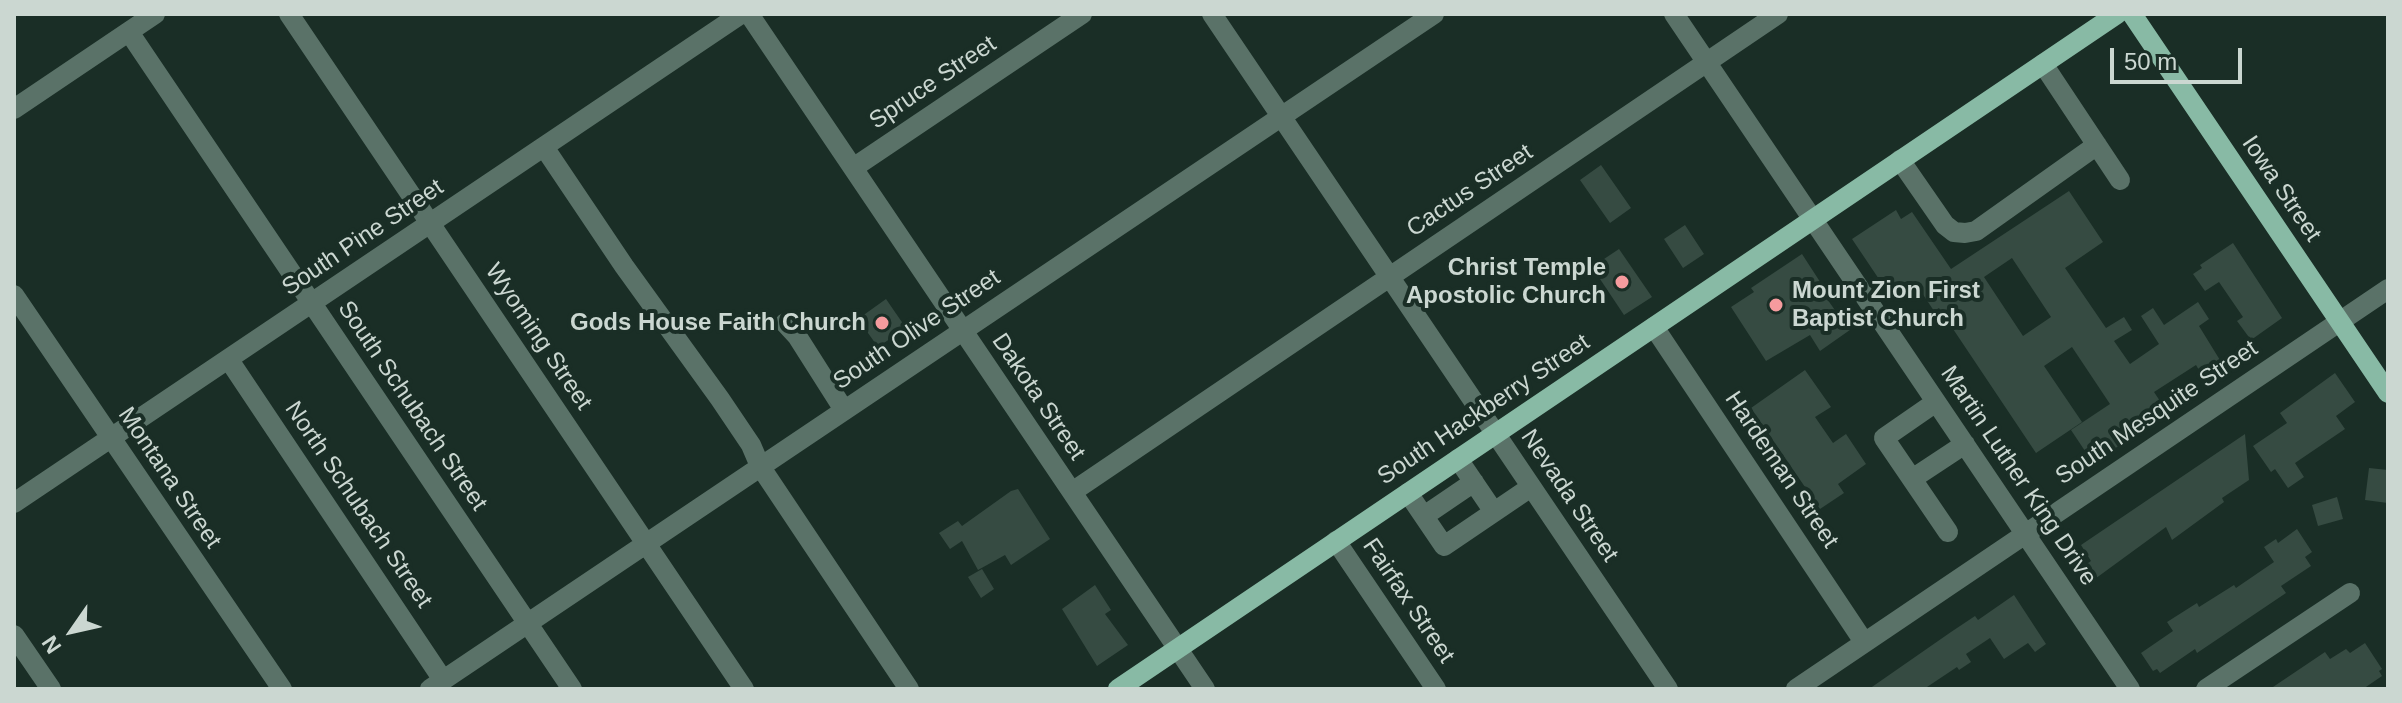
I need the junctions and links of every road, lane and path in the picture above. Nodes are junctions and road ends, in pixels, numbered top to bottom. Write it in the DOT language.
graph roads {
  1 [pos="155,14"];
  2 [pos="289,14"];
  3 [pos="741,14"];
  4 [pos="749,14"];
  5 [pos="1082,14"];
  6 [pos="1212,14"];
  7 [pos="1434,14"];
  8 [pos="1674,14"];
  9 [pos="1778,14"];
  10 [pos="2117,14"];
  11 [pos="2132,14"];
  12 [pos="129,32"];
  13 [pos="1707,63"];
  14 [pos="2043,64"];
  15 [pos="14,109"];
  16 [pos="1281,116"];
  17 [pos="2097,145"];
  18 [pos="544,147"];
  19 [pos="1900,160"];
  20 [pos="853,168"];
  21 [pos="2120,180"];
  22 [pos="1813,219"];
  23 [pos="431,224"];
  24 [pos="1389,276"];
  25 [pos="2388,289"];
  26 [pos="14,295"];
  27 [pos="311,304"];
  28 [pos="2340,322"];
  29 [pos="785,323"];
  30 [pos="1654,327"];
  31 [pos="962,331"];
  32 [pos="229,360"];
  33 [pos="2388,393"];
  34 [pos="1936,402"];
  35 [pos="844,410"];
  36 [pos="1496,434"];
  37 [pos="110,438"];
  38 [pos="1965,444"];
  39 [pos="1458,459"];
  40 [pos="760,466"];
  41 [pos="1912,479"];
  42 [pos="1474,482"];
  43 [pos="1531,487"];
  44 [pos="1072,492"];
  45 [pos="1408,493"];
  46 [pos="14,503"];
  47 [pos="1494,512"];
  48 [pos="1424,516"];
  49 [pos="1948,532"];
  50 [pos="2025,533"];
  51 [pos="1336,541"];
  52 [pos="646,543"];
  53 [pos="2350,593"];
  54 [pos="528,623"];
  55 [pos="14,635"];
  56 [pos="1864,642"];
  57 [pos="1177,649"];
  58 [pos="436,684"];
  59 [pos="44,686"];
  60 [pos="282,689"];
  61 [pos="572,689"];
  62 [pos="744,689"];
  63 [pos="909,689"];
  64 [pos="1118,689"];
  65 [pos="1205,689"];
  66 [pos="1436,689"];
  67 [pos="1668,689"];
  68 [pos="1796,689"];
  69 [pos="2130,689"];
  70 [pos="2206,689"];
  1 -- 12 [label="street"];
  2 -- 23 [label="street, Wyoming Street"];
  3 -- 18 [label="street, South Pine Street"];
  4 -- 20 [label="street, Dakota Street"];
  5 -- 20 [label="street, Spruce Street"];
  6 -- 16 [label="street, Nevada Street"];
  7 -- 16 [label="street, South Olive Street"];
  8 -- 13 [label="street, Martin Luther King Drive"];
  9 -- 13 [label="street, Cactus Street"];
  10 -- 14 [label="main road, South Hackberry Street"];
  11 -- 28 [label="main road, Iowa Street"];
  12 -- 15 [label="street"];
  12 -- 27 [label="street, South Schubach Street"];
  13 -- 22 [label="street, Martin Luther King Drive"];
  13 -- 24 [label="street, Cactus Street"];
  14 -- 17 [label="street"];
  14 -- 19 [label="main road, South Hackberry Street"];
  16 -- 24 [label="street, Nevada Street"];
  16 -- 31 [label="street, South Olive Street"];
  17 -- 19 [label="street"];
  17 -- 21 [label="street"];
  18 -- 23 [label="street, South Pine Street"];
  18 -- 40 [label="street"];
  19 -- 22 [label="main road, South Hackberry Street"];
  20 -- 31 [label="street, Dakota Street"];
  22 -- 30 [label="main road, South Hackberry Street"];
  22 -- 34 [label="street, Martin Luther King Drive"];
  23 -- 27 [label="street, South Pine Street"];
  23 -- 52 [label="street, Wyoming Street"];
  24 -- 36 [label="street, Nevada Street"];
  24 -- 44 [label="street, Cactus Street"];
  25 -- 28 [label="street, South Mesquite Street"];
  26 -- 37 [label="street, Montana Street"];
  27 -- 32 [label="street, South Pine Street"];
  27 -- 54 [label="street, South Schubach Street"];
  28 -- 33 [label="main road, Iowa Street"];
  28 -- 50 [label="street, South Mesquite Street"];
  29 -- 35 [label="street"];
  30 -- 36 [label="main road, South Hackberry Street"];
  30 -- 56 [label="street, Hardeman Street"];
  31 -- 35 [label="street, South Olive Street"];
  31 -- 44 [label="street, Dakota Street"];
  32 -- 37 [label="street, South Pine Street"];
  32 -- 58 [label="street, North Schubach Street"];
  34 -- 38 [label="street, Martin Luther King Drive"];
  34 -- 41 [label="street"];
  35 -- 40 [label="street, South Olive Street"];
  36 -- 39 [label="main road, South Hackberry Street"];
  36 -- 43 [label="street, Nevada Street"];
  37 -- 46 [label="street, South Pine Street"];
  37 -- 60 [label="street, Montana Street"];
  38 -- 41 [label="street"];
  38 -- 50 [label="street, Martin Luther King Drive"];
  39 -- 42 [label="street"];
  39 -- 45 [label="main road, South Hackberry Street"];
  40 -- 52 [label="street, South Olive Street"];
  40 -- 63 [label="street"];
  41 -- 49 [label="street"];
  42 -- 47 [label="street"];
  42 -- 48 [label="street"];
  43 -- 47 [label="street"];
  43 -- 67 [label="street, Nevada Street"];
  44 -- 57 [label="street, Dakota Street"];
  45 -- 48 [label="street"];
  45 -- 51 [label="main road, South Hackberry Street"];
  47 -- 48 [label="street"];
  50 -- 56 [label="street, South Mesquite Street"];
  50 -- 69 [label="street, Martin Luther King Drive"];
  51 -- 57 [label="main road, South Hackberry Street"];
  51 -- 66 [label="street, Fairfax Street"];
  52 -- 54 [label="street, South Olive Street"];
  52 -- 62 [label="street, Wyoming Street"];
  53 -- 70 [label="street"];
  54 -- 58 [label="street, South Olive Street"];
  54 -- 61 [label="street, South Schubach Street"];
  55 -- 59 [label="street"];
  56 -- 68 [label="street, South Mesquite Street"];
  57 -- 64 [label="main road, South Hackberry Street"];
  57 -- 65 [label="street, Dakota Street"];
}
